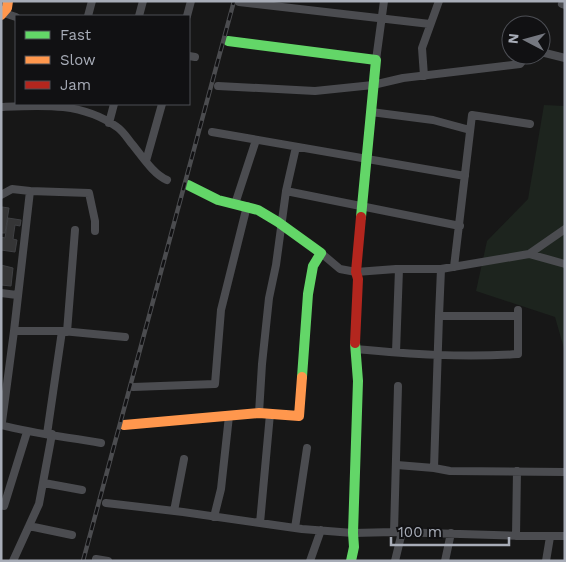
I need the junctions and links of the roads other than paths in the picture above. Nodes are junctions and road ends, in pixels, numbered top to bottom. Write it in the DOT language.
graph roads {
  1 [pos="8,1"];
  2 [pos="92,1"];
  3 [pos="143,1"];
  4 [pos="191,1"];
  5 [pos="384,1"];
  6 [pos="438,1"];
  7 [pos="239,2"];
  8 [pos="2,14"];
  9 [pos="88,15"];
  10 [pos="139,15"];
  11 [pos="187,15"];
  12 [pos="15,17"];
  13 [pos="382,19"];
  14 [pos="430,24"];
  15 [pos="228,42"];
  16 [pos="551,54"];
  17 [pos="565,58"];
  18 [pos="376,60"];
  19 [pos="512,65"];
  20 [pos="424,76"];
  21 [pos="218,86"];
  22 [pos="374,86"];
  23 [pos="15,104"];
  24 [pos="62,105"];
  25 [pos="114,105"];
  26 [pos="162,105"];
  27 [pos="1,107"];
  28 [pos="371,112"];
  29 [pos="109,122"];
  30 [pos="530,124"];
  31 [pos="470,130"];
  32 [pos="212,132"];
  33 [pos="256,140"];
  34 [pos="296,147"];
  35 [pos="367,159"];
  36 [pos="146,161"];
  37 [pos="465,176"];
  38 [pos="167,180"];
  39 [pos="188,185"];
  40 [pos="30,191"];
  41 [pos="286,191"];
  42 [pos="1,195"];
  43 [pos="235,204"];
  44 [pos="247,206"];
  45 [pos="362,206"];
  46 [pos="282,225"];
  47 [pos="460,226"];
  48 [pos="565,229"];
  49 [pos="75,230"];
  50 [pos="95,231"];
  51 [pos="321,253"];
  52 [pos="529,254"];
  53 [pos="565,264"];
  54 [pos="454,266"];
  55 [pos="441,268"];
  56 [pos="399,269"];
  57 [pos="356,272"];
  58 [pos="1,293"];
  59 [pos="17,295"];
  60 [pos="439,316"];
  61 [pos="14,330"];
  62 [pos="65,331"];
  63 [pos="125,337"];
  64 [pos="355,348"];
  65 [pos="396,352"];
  66 [pos="438,355"];
  67 [pos="398,386"];
  68 [pos="133,387"];
  69 [pos="259,413"];
  70 [pos="270,414"];
  71 [pos="229,416"];
  72 [pos="1,423"];
  73 [pos="124,425"];
  74 [pos="27,432"];
  75 [pos="50,434"];
  76 [pos="101,443"];
  77 [pos="307,448"];
  78 [pos="184,459"];
  79 [pos="397,465"];
  80 [pos="434,468"];
  81 [pos="517,471"];
  82 [pos="565,472"];
  83 [pos="44,483"];
  84 [pos="82,490"];
  85 [pos="106,503"];
  86 [pos="2,508"];
  87 [pos="174,511"];
  88 [pos="214,517"];
  89 [pos="260,523"];
  90 [pos="29,526"];
  91 [pos="295,528"];
  92 [pos="321,530"];
  93 [pos="398,532"];
  94 [pos="353,533"];
  95 [pos="451,533"];
  96 [pos="72,535"];
  97 [pos="516,536"];
  98 [pos="565,536"];
  99 [pos="550,537"];
  100 [pos="96,560"];
  101 [pos="13,561"];
  102 [pos="108,561"];
  103 [pos="310,561"];
  104 [pos="351,561"];
  105 [pos="395,561"];
  106 [pos="445,561"];
  107 [pos="546,561"];
  1 -- 8 [label="street"];
  2 -- 9 [label="street"];
  3 -- 10 [label="street"];
  4 -- 11 [label="street"];
  5 -- 13 [label="street"];
  6 -- 14 [label="street"];
  7 -- 13 [label="street"];
  8 -- 12 [label="street"];
  13 -- 14 [label="street"];
  13 -- 18 [label="street"];
  14 -- 20 [label="street"];
  15 -- 18 [label="street"];
  16 -- 17 [label="street"];
  18 -- 22 [label="street"];
  19 -- 20 [label="street"];
  20 -- 22 [label="street"];
  21 -- 22 [label="street"];
  22 -- 28 [label="street"];
  23 -- 27 [label="street"];
  24 -- 29 [label="street"];
  25 -- 29 [label="street"];
  26 -- 36 [label="street"];
  28 -- 31 [label="street"];
  28 -- 35 [label="street"];
  29 -- 36 [label="street"];
  30 -- 31 [label="street"];
  31 -- 37 [label="street"];
  32 -- 33 [label="street"];
  33 -- 34 [label="street"];
  33 -- 43 [label="street"];
  34 -- 35 [label="street"];
  34 -- 41 [label="street"];
  35 -- 37 [label="street"];
  35 -- 45 [label="street"];
  36 -- 38 [label="street"];
  37 -- 47 [label="street"];
  39 -- 43 [label="street"];
  40 -- 42 [label="street"];
  40 -- 50 [label="street"];
  40 -- 59 [label="street"];
  41 -- 45 [label="street"];
  41 -- 46 [label="street"];
  43 -- 44 [label="street"];
  44 -- 46 [label="street"];
  44 -- 68 [label="street"];
  45 -- 47 [label="street"];
  45 -- 57 [label="street"];
  46 -- 51 [label="street"];
  46 -- 69 [label="street"];
  47 -- 54 [label="street"];
  48 -- 52 [label="street"];
  49 -- 62 [label="street"];
  51 -- 57 [label="street"];
  51 -- 70 [label="street"];
  52 -- 53 [label="street"];
  52 -- 54 [label="street"];
  54 -- 55 [label="street"];
  55 -- 56 [label="street"];
  55 -- 60 [label="street"];
  56 -- 57 [label="street"];
  56 -- 65 [label="street"];
  57 -- 64 [label="street"];
  58 -- 59 [label="street"];
  59 -- 61 [label="street"];
  60 -- 66 [label="street"];
  60 -- 66 [label="street"];
  61 -- 62 [label="street"];
  61 -- 72 [label="street"];
  62 -- 63 [label="street"];
  62 -- 75 [label="street"];
  64 -- 65 [label="street"];
  64 -- 94 [label="street"];
  65 -- 66 [label="street"];
  66 -- 80 [label="street"];
  67 -- 79 [label="street"];
  69 -- 70 [label="street"];
  69 -- 71 [label="street"];
  70 -- 89 [label="street"];
  71 -- 73 [label="street"];
  71 -- 88 [label="street"];
  72 -- 74 [label="street"];
  74 -- 75 [label="street"];
  74 -- 86 [label="street"];
  75 -- 76 [label="street"];
  75 -- 83 [label="street"];
  77 -- 91 [label="street"];
  78 -- 87 [label="street"];
  79 -- 80 [label="street"];
  79 -- 93 [label="street"];
  80 -- 81 [label="street"];
  81 -- 82 [label="street"];
  81 -- 97 [label="street"];
  83 -- 84 [label="street"];
  83 -- 90 [label="street"];
  85 -- 87 [label="street"];
  87 -- 88 [label="street"];
  88 -- 89 [label="street"];
  89 -- 91 [label="street"];
  90 -- 96 [label="street"];
  90 -- 101 [label="street"];
  91 -- 92 [label="street"];
  92 -- 94 [label="street"];
  92 -- 103 [label="street"];
  93 -- 94 [label="street"];
  93 -- 95 [label="street"];
  93 -- 105 [label="street"];
  94 -- 104 [label="street"];
  95 -- 97 [label="street"];
  95 -- 106 [label="street"];
  97 -- 99 [label="street"];
  98 -- 99 [label="street"];
  99 -- 107 [label="street"];
  100 -- 102 [label="street"];
}
